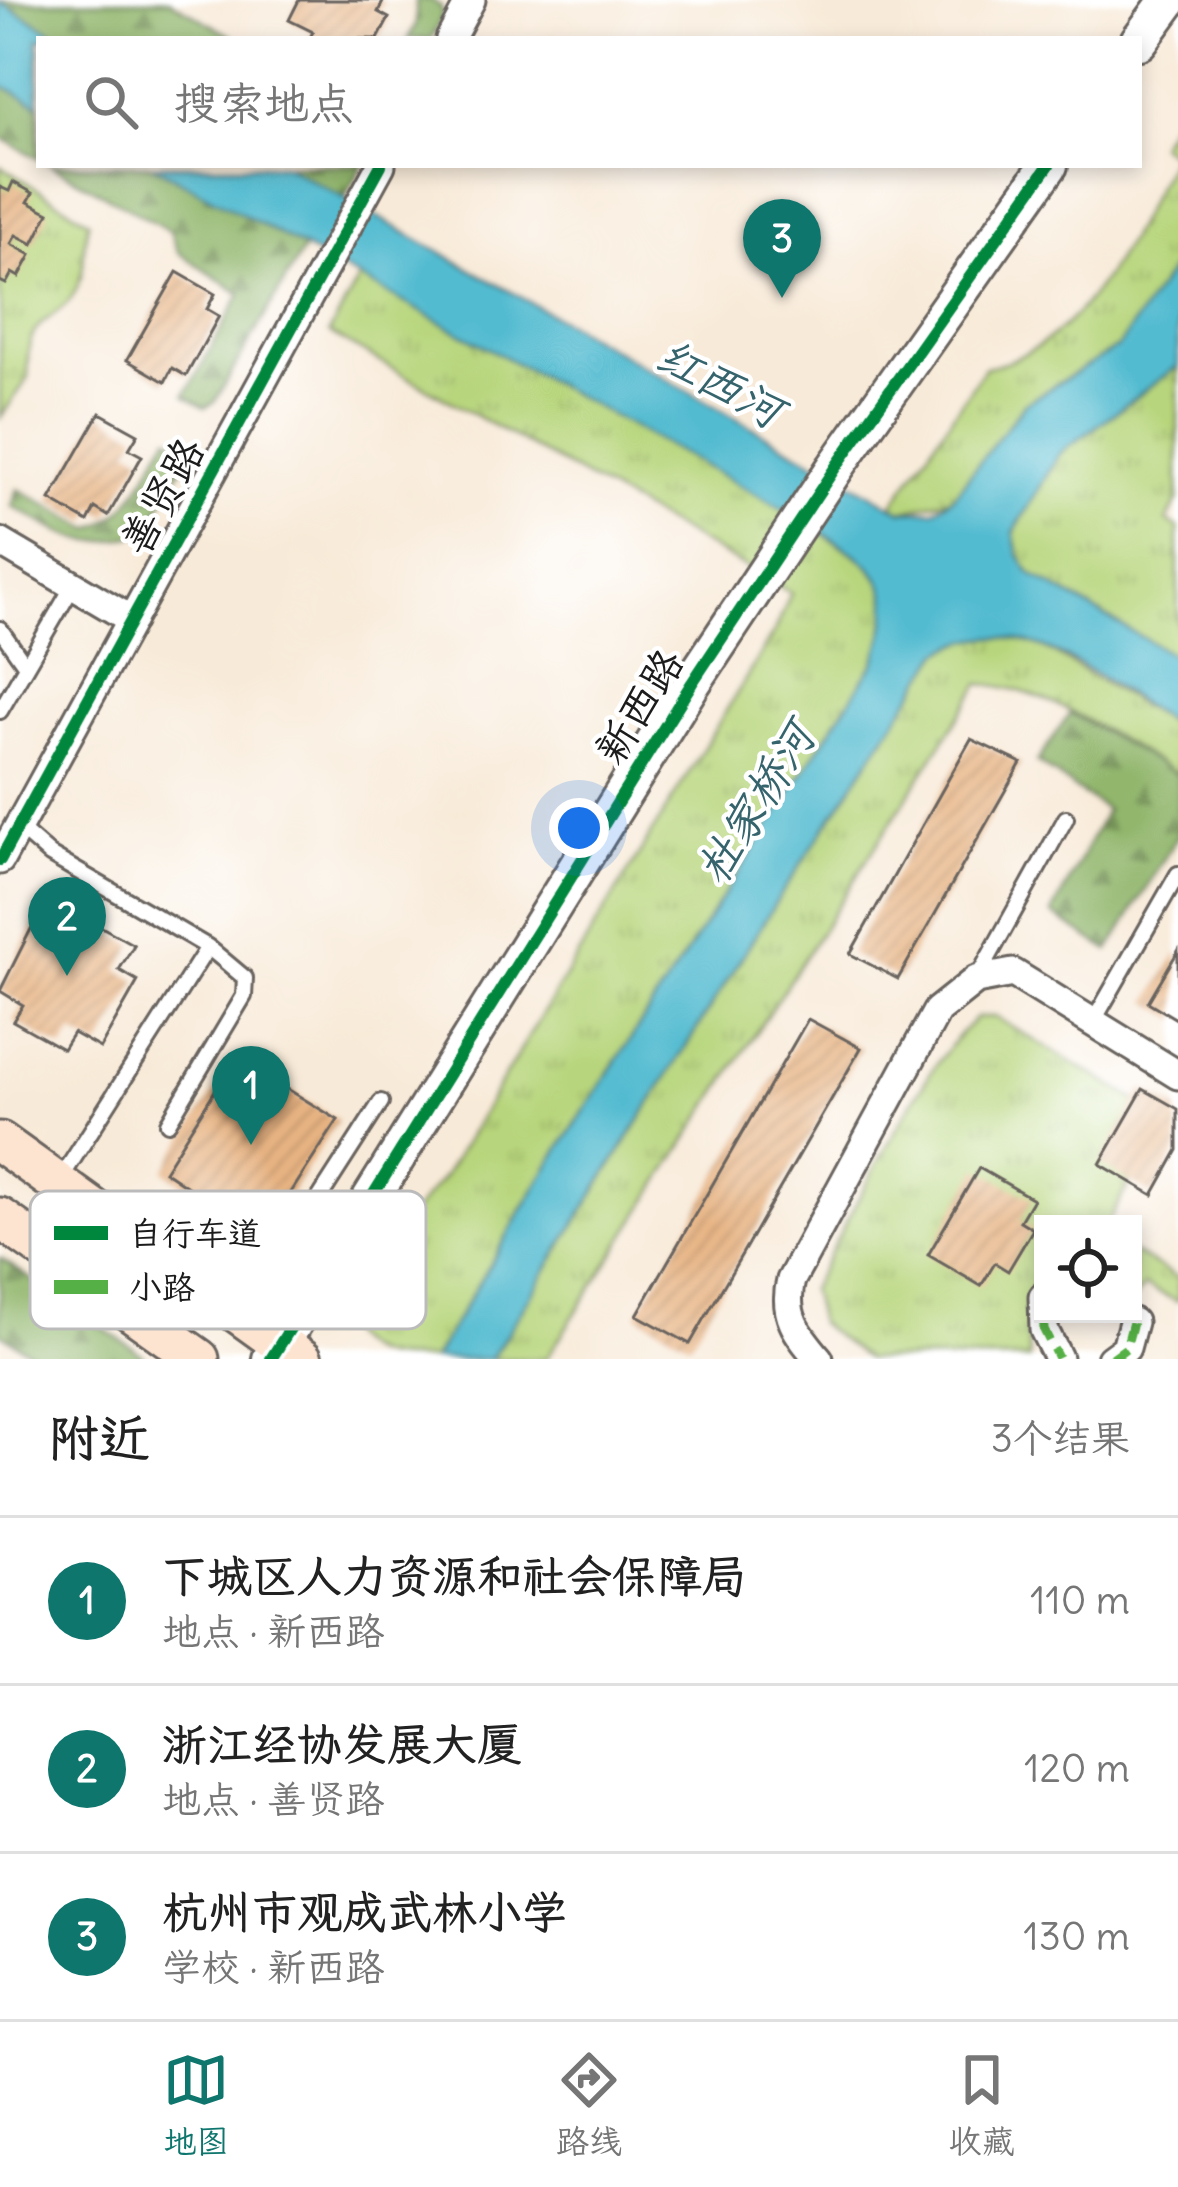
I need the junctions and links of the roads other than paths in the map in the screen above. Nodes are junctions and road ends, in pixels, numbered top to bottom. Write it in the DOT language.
graph roads {
  1 [pos="471,0"];
  2 [pos="1169,0"];
  3 [pos="452,36"];
  4 [pos="1142,37"];
  5 [pos="379,168"];
  6 [pos="1047,168"];
  7 [pos="0,542"];
  8 [pos="74,586"];
  9 [pos="132,620"];
  10 [pos="0,629"];
  11 [pos="26,665"];
  12 [pos="0,711"];
  13 [pos="1066,818"];
  14 [pos="18,827"];
  15 [pos="0,860"];
  16 [pos="1178,874"];
  17 [pos="208,946"];
  18 [pos="976,980"];
  19 [pos="1093,1022"];
  20 [pos="1178,1076"];
  21 [pos="382,1102"];
  22 [pos="168,1123"];
  23 [pos="0,1142"];
  24 [pos="58,1183"];
  25 [pos="69,1191"];
  26 [pos="324,1191"];
  27 [pos="384,1191"];
  28 [pos="0,1218"];
  29 [pos="30,1239"];
  30 [pos="1044,1323"];
  31 [pos="1133,1323"];
  32 [pos="157,1329"];
  33 [pos="257,1329"];
  34 [pos="285,1354"];
  35 [pos="199,1359"];
  36 [pos="819,1359"];
  37 [pos="1059,1359"];
  38 [pos="1112,1359"];
  1 -- 3 [label="street"];
  2 -- 4 [label="street"];
  5 -- 9 [label="street, 善贤路"];
  6 -- 27 [label="street, 新西路"];
  7 -- 8 [label="street"];
  8 -- 9 [label="street"];
  8 -- 11 [label="lane"];
  9 -- 14 [label="street, 善贤路"];
  10 -- 11 [label="lane"];
  11 -- 12 [label="lane"];
  13 -- 18 [label="lane"];
  14 -- 15 [label="street, 善贤路"];
  14 -- 17 [label="lane"];
  16 -- 19 [label="lane"];
  17 -- 22 [label="lane"];
  17 -- 24 [label="lane"];
  18 -- 19 [label="street"];
  18 -- 36 [label="street"];
  19 -- 20 [label="street"];
  21 -- 26 [label="lane"];
  23 -- 24 [label="main road"];
  24 -- 25 [label="main road"];
  28 -- 29 [label="main road"];
  30 -- 37 [label="street"];
  31 -- 38 [label="street"];
  32 -- 35 [label="main road"];
  33 -- 34 [label="main road"];
}
